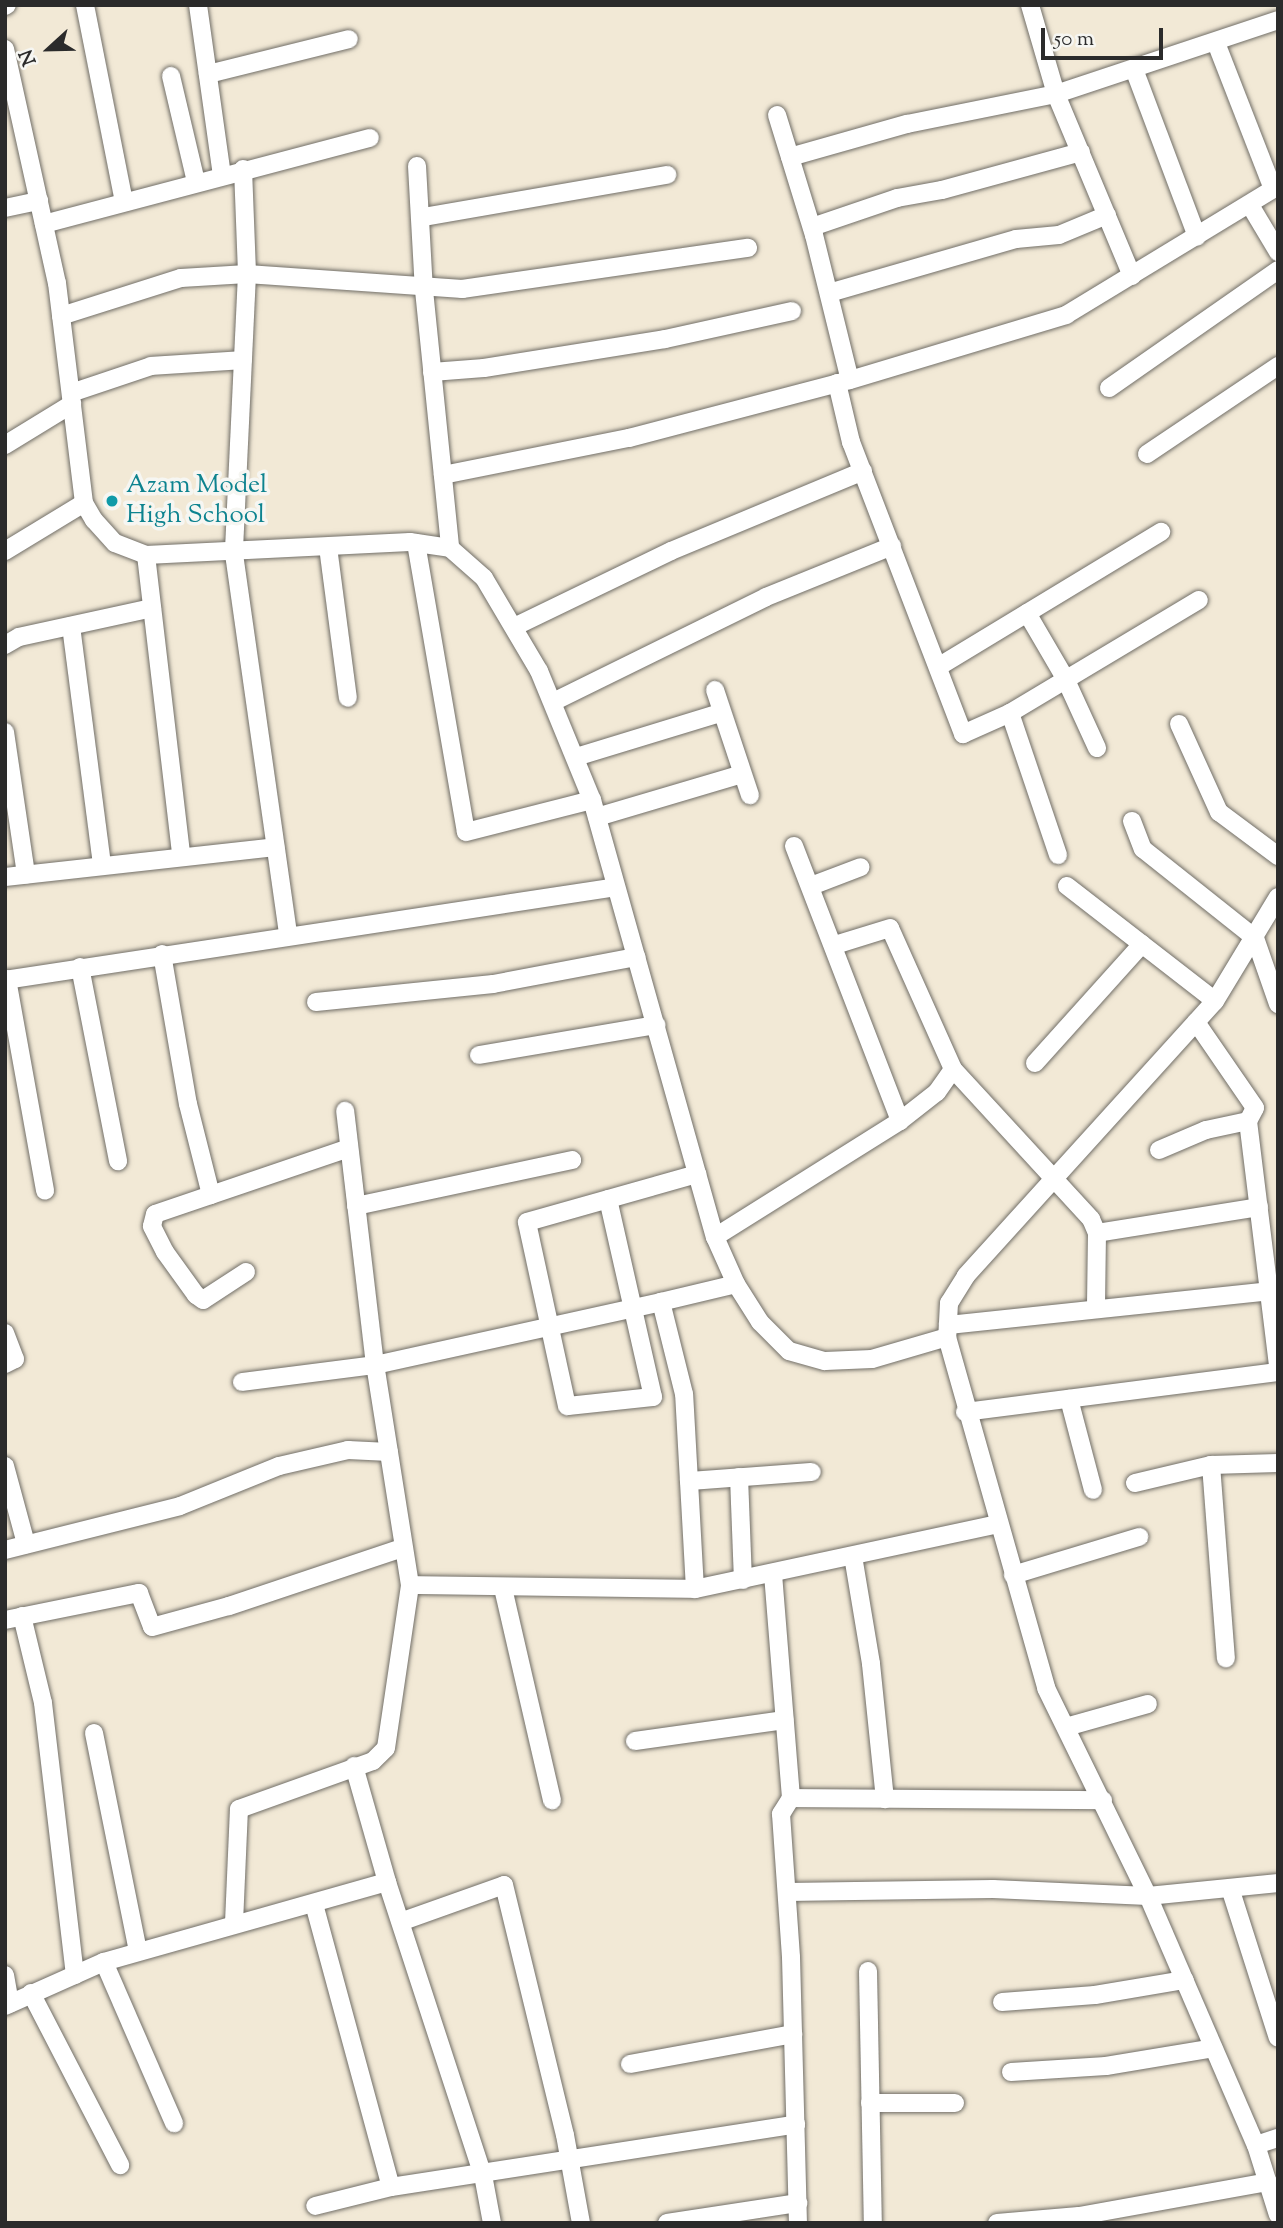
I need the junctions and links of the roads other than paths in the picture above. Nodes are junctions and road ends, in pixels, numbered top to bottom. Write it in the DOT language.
graph roads {
  1 [pos="85,5"];
  2 [pos="198,5"];
  3 [pos="1030,5"];
  4 [pos="1278,20"];
  5 [pos="349,39"];
  6 [pos="1216,43"];
  7 [pos="5,49"];
  8 [pos="1134,69"];
  9 [pos="208,74"];
  10 [pos="171,76"];
  11 [pos="1056,94"];
  12 [pos="777,116"];
  13 [pos="14,127"];
  14 [pos="370,138"];
  15 [pos="1081,152"];
  16 [pos="790,157"];
  17 [pos="417,166"];
  18 [pos="243,169"];
  19 [pos="222,175"];
  20 [pos="667,175"];
  21 [pos="196,182"];
  22 [pos="1275,188"];
  23 [pos="38,201"];
  24 [pos="124,202"];
  25 [pos="1250,205"];
  26 [pos="5,208"];
  27 [pos="1107,215"];
  28 [pos="423,217"];
  29 [pos="44,224"];
  30 [pos="812,227"];
  31 [pos="1197,237"];
  32 [pos="748,248"];
  33 [pos="1278,252"];
  34 [pos="1278,270"];
  35 [pos="247,274"];
  36 [pos="1132,276"];
  37 [pos="424,290"];
  38 [pos="829,293"];
  39 [pos="792,311"];
  40 [pos="61,316"];
  41 [pos="243,360"];
  42 [pos="1278,366"];
  43 [pos="432,372"];
  44 [pos="844,382"];
  45 [pos="1109,388"];
  46 [pos="71,398"];
  47 [pos="5,445"];
  48 [pos="1147,454"];
  49 [pos="863,471"];
  50 [pos="443,475"];
  51 [pos="84,503"];
  52 [pos="1161,532"];
  53 [pos="416,543"];
  54 [pos="892,546"];
  55 [pos="328,547"];
  56 [pos="450,548"];
  57 [pos="5,551"];
  58 [pos="234,554"];
  59 [pos="146,555"];
  60 [pos="1199,600"];
  61 [pos="152,608"];
  62 [pos="1027,613"];
  63 [pos="71,626"];
  64 [pos="516,626"];
  65 [pos="5,645"];
  66 [pos="938,667"];
  67 [pos="1065,678"];
  68 [pos="715,690"];
  69 [pos="348,698"];
  70 [pos="553,702"];
  71 [pos="720,713"];
  72 [pos="1010,713"];
  73 [pos="1180,724"];
  74 [pos="5,732"];
  75 [pos="1097,748"];
  76 [pos="576,757"];
  77 [pos="742,774"];
  78 [pos="750,795"];
  79 [pos="594,809"];
  80 [pos="1132,821"];
  81 [pos="794,846"];
  82 [pos="275,847"];
  83 [pos="181,855"];
  84 [pos="1058,855"];
  85 [pos="1278,856"];
  86 [pos="102,864"];
  87 [pos="861,867"];
  88 [pos="26,874"];
  89 [pos="5,877"];
  90 [pos="811,886"];
  91 [pos="1067,886"];
  92 [pos="616,887"];
  93 [pos="1278,897"];
  94 [pos="288,935"];
  95 [pos="1255,938"];
  96 [pos="1142,944"];
  97 [pos="835,945"];
  98 [pos="162,954"];
  99 [pos="636,957"];
  100 [pos="80,967"];
  101 [pos="6,980"];
  102 [pos="1215,1001"];
  103 [pos="316,1002"];
  104 [pos="1278,1004"];
  105 [pos="1196,1023"];
  106 [pos="656,1025"];
  107 [pos="479,1055"];
  108 [pos="1035,1063"];
  109 [pos="953,1069"];
  110 [pos="345,1111"];
  111 [pos="900,1121"];
  112 [pos="1248,1121"];
  113 [pos="349,1148"];
  114 [pos="1159,1150"];
  115 [pos="572,1160"];
  116 [pos="118,1161"];
  117 [pos="697,1174"];
  118 [pos="1055,1179"];
  119 [pos="46,1191"];
  120 [pos="211,1195"];
  121 [pos="608,1199"];
  122 [pos="356,1206"];
  123 [pos="1259,1207"];
  124 [pos="1097,1233"];
  125 [pos="715,1237"];
  126 [pos="246,1272"];
  127 [pos="736,1284"];
  128 [pos="1269,1290"];
  129 [pos="662,1302"];
  130 [pos="635,1308"];
  131 [pos="1096,1308"];
  132 [pos="552,1326"];
  133 [pos="948,1331"];
  134 [pos="5,1333"];
  135 [pos="5,1363"];
  136 [pos="1278,1364"];
  137 [pos="375,1366"];
  138 [pos="1278,1373"];
  139 [pos="242,1382"];
  140 [pos="1069,1399"];
  141 [pos="965,1412"];
  142 [pos="389,1452"];
  143 [pos="1278,1463"];
  144 [pos="1211,1465"];
  145 [pos="5,1466"];
  146 [pos="812,1472"];
  147 [pos="739,1477"];
  148 [pos="689,1481"];
  149 [pos="1135,1483"];
  150 [pos="1093,1490"];
  151 [pos="998,1524"];
  152 [pos="1139,1537"];
  153 [pos="26,1544"];
  154 [pos="402,1548"];
  155 [pos="5,1550"];
  156 [pos="853,1556"];
  157 [pos="774,1574"];
  158 [pos="1013,1575"];
  159 [pos="743,1580"];
  160 [pos="410,1585"];
  161 [pos="503,1588"];
  162 [pos="695,1589"];
  163 [pos="14,1618"];
  164 [pos="1226,1658"];
  165 [pos="1148,1704"];
  166 [pos="785,1720"];
  167 [pos="1066,1727"];
  168 [pos="94,1733"];
  169 [pos="635,1741"];
  170 [pos="354,1766"];
  171 [pos="791,1798"];
  172 [pos="885,1799"];
  173 [pos="552,1800"];
  174 [pos="1103,1800"];
  175 [pos="387,1882"];
  176 [pos="1278,1883"];
  177 [pos="1230,1888"];
  178 [pos="787,1892"];
  179 [pos="1148,1896"];
  180 [pos="314,1904"];
  181 [pos="403,1921"];
  182 [pos="234,1923"];
  183 [pos="138,1952"];
  184 [pos="104,1962"];
  185 [pos="867,1971"];
  186 [pos="5,1975"];
  187 [pos="75,1975"];
  188 [pos="1185,1980"];
  189 [pos="31,1993"];
  190 [pos="1002,2002"];
  191 [pos="8,2005"];
  192 [pos="793,2034"];
  193 [pos="1278,2038"];
  194 [pos="1214,2048"];
  195 [pos="630,2064"];
  196 [pos="1010,2072"];
  197 [pos="955,2103"];
  198 [pos="870,2104"];
  199 [pos="174,2123"];
  200 [pos="796,2124"];
  201 [pos="1278,2137"];
  202 [pos="1256,2145"];
  203 [pos="569,2156"];
  204 [pos="120,2165"];
  205 [pos="483,2175"];
  206 [pos="1268,2182"];
  207 [pos="391,2187"];
  208 [pos="798,2203"];
  209 [pos="316,2206"];
  210 [pos="1278,2215"];
  211 [pos="492,2223"];
  212 [pos="581,2223"];
  213 [pos="667,2223"];
  214 [pos="797,2223"];
  215 [pos="873,2223"];
  216 [pos="997,2223"];
  1 -- 24 [label="street"];
  2 -- 9 [label="street"];
  3 -- 11 [label="street"];
  4 -- 6 [label="street"];
  5 -- 9 [label="street"];
  6 -- 8 [label="street"];
  6 -- 22 [label="street"];
  7 -- 13 [label="street"];
  8 -- 11 [label="street"];
  8 -- 31 [label="street"];
  9 -- 19 [label="street"];
  10 -- 21 [label="street"];
  11 -- 15 [label="street"];
  11 -- 16 [label="street"];
  12 -- 16 [label="street"];
  13 -- 23 [label="street"];
  14 -- 18 [label="street"];
  15 -- 27 [label="street"];
  15 -- 30 [label="street"];
  16 -- 30 [label="street"];
  17 -- 28 [label="street"];
  18 -- 19 [label="street"];
  18 -- 35 [label="street"];
  19 -- 21 [label="street"];
  20 -- 28 [label="street"];
  21 -- 24 [label="street"];
  22 -- 25 [label="street"];
  23 -- 26 [label="street"];
  23 -- 29 [label="street"];
  24 -- 29 [label="street"];
  25 -- 31 [label="street"];
  25 -- 33 [label="street"];
  27 -- 36 [label="street"];
  27 -- 38 [label="street"];
  28 -- 37 [label="street"];
  29 -- 40 [label="street"];
  30 -- 38 [label="street"];
  31 -- 36 [label="street"];
  32 -- 37 [label="street"];
  34 -- 45 [label="street"];
  35 -- 37 [label="street"];
  35 -- 40 [label="street"];
  35 -- 41 [label="street"];
  36 -- 44 [label="street"];
  37 -- 43 [label="street"];
  38 -- 44 [label="street"];
  39 -- 43 [label="street"];
  40 -- 46 [label="street"];
  41 -- 46 [label="street"];
  41 -- 58 [label="street"];
  42 -- 48 [label="street"];
  43 -- 50 [label="street"];
  44 -- 49 [label="street"];
  44 -- 50 [label="street"];
  46 -- 47 [label="street"];
  46 -- 51 [label="street"];
  49 -- 54 [label="street"];
  49 -- 64 [label="street"];
  50 -- 56 [label="street"];
  51 -- 57 [label="street"];
  51 -- 59 [label="street"];
  52 -- 62 [label="street"];
  53 -- 55 [label="street"];
  53 -- 56 [label="street"];
  53 -- 79 [label="street"];
  54 -- 66 [label="street"];
  54 -- 70 [label="street"];
  55 -- 58 [label="street"];
  55 -- 69 [label="street"];
  56 -- 64 [label="street"];
  58 -- 59 [label="street"];
  58 -- 82 [label="street"];
  59 -- 61 [label="street"];
  60 -- 67 [label="street"];
  61 -- 63 [label="street"];
  61 -- 83 [label="street"];
  62 -- 66 [label="street"];
  62 -- 67 [label="street"];
  63 -- 65 [label="street"];
  63 -- 86 [label="street"];
  64 -- 70 [label="street"];
  66 -- 72 [label="street"];
  67 -- 72 [label="street"];
  67 -- 75 [label="street"];
  68 -- 71 [label="street"];
  70 -- 76 [label="street"];
  71 -- 76 [label="street"];
  71 -- 77 [label="street"];
  72 -- 84 [label="street"];
  73 -- 85 [label="street"];
  74 -- 88 [label="street"];
  76 -- 79 [label="street"];
  77 -- 78 [label="street"];
  77 -- 79 [label="street"];
  79 -- 92 [label="street"];
  80 -- 95 [label="street"];
  81 -- 90 [label="street"];
  82 -- 83 [label="street"];
  82 -- 94 [label="street"];
  83 -- 86 [label="street"];
  86 -- 88 [label="street"];
  87 -- 90 [label="street"];
  88 -- 89 [label="street"];
  90 -- 97 [label="street"];
  91 -- 96 [label="street"];
  92 -- 94 [label="street"];
  92 -- 99 [label="street"];
  93 -- 95 [label="street"];
  94 -- 98 [label="street"];
  95 -- 102 [label="street"];
  95 -- 104 [label="street"];
  96 -- 102 [label="street"];
  96 -- 108 [label="street"];
  97 -- 109 [label="street"];
  97 -- 111 [label="street"];
  98 -- 100 [label="street"];
  98 -- 120 [label="street"];
  99 -- 103 [label="street"];
  99 -- 106 [label="street"];
  100 -- 101 [label="street"];
  100 -- 116 [label="street"];
  101 -- 119 [label="street"];
  102 -- 105 [label="street"];
  105 -- 112 [label="street"];
  105 -- 118 [label="street"];
  106 -- 107 [label="street"];
  106 -- 117 [label="street"];
  109 -- 111 [label="street"];
  109 -- 118 [label="street"];
  110 -- 113 [label="street"];
  111 -- 125 [label="street"];
  112 -- 114 [label="street"];
  112 -- 123 [label="street"];
  113 -- 120 [label="street"];
  113 -- 122 [label="street"];
  115 -- 122 [label="street"];
  117 -- 121 [label="street"];
  117 -- 125 [label="street"];
  118 -- 124 [label="street"];
  118 -- 133 [label="street"];
  120 -- 126 [label="street"];
  121 -- 130 [label="street"];
  121 -- 132 [label="street"];
  122 -- 137 [label="street"];
  123 -- 124 [label="street"];
  123 -- 128 [label="street"];
  124 -- 131 [label="street"];
  125 -- 127 [label="street"];
  127 -- 129 [label="street"];
  127 -- 133 [label="street"];
  128 -- 131 [label="street"];
  128 -- 136 [label="street"];
  129 -- 130 [label="street"];
  129 -- 148 [label="street"];
  130 -- 132 [label="street"];
  130 -- 132 [label="street"];
  131 -- 133 [label="street"];
  132 -- 137 [label="street"];
  133 -- 141 [label="street"];
  134 -- 135 [label="street"];
  137 -- 139 [label="street"];
  137 -- 142 [label="street"];
  138 -- 140 [label="street"];
  140 -- 141 [label="street"];
  140 -- 150 [label="street"];
  141 -- 151 [label="street"];
  142 -- 153 [label="street"];
  142 -- 154 [label="street"];
  143 -- 144 [label="street"];
  144 -- 149 [label="street"];
  144 -- 164 [label="street"];
  145 -- 153 [label="street"];
  146 -- 147 [label="street"];
  147 -- 148 [label="street"];
  147 -- 159 [label="street"];
  148 -- 162 [label="street"];
  151 -- 156 [label="street"];
  151 -- 158 [label="street"];
  152 -- 158 [label="street"];
  153 -- 155 [label="street"];
  154 -- 160 [label="street"];
  154 -- 163 [label="street"];
  156 -- 157 [label="street"];
  156 -- 172 [label="street"];
  157 -- 159 [label="street"];
  157 -- 166 [label="street"];
  158 -- 167 [label="street"];
  159 -- 162 [label="street"];
  160 -- 161 [label="street"];
  160 -- 170 [label="street"];
  161 -- 162 [label="street"];
  161 -- 173 [label="street"];
  163 -- 187 [label="street"];
  165 -- 167 [label="street"];
  166 -- 169 [label="street"];
  166 -- 171 [label="street"];
  167 -- 174 [label="street"];
  168 -- 183 [label="street"];
  170 -- 175 [label="street"];
  170 -- 182 [label="street"];
  171 -- 172 [label="street"];
  171 -- 178 [label="street"];
  172 -- 174 [label="street"];
  174 -- 179 [label="street"];
  175 -- 180 [label="street"];
  175 -- 181 [label="street"];
  176 -- 177 [label="street"];
  177 -- 179 [label="street"];
  177 -- 193 [label="street"];
  178 -- 179 [label="street"];
  178 -- 192 [label="street"];
  179 -- 188 [label="street"];
  180 -- 182 [label="street"];
  180 -- 207 [label="street"];
  181 -- 203 [label="street"];
  181 -- 205 [label="street"];
  182 -- 183 [label="street"];
  183 -- 184 [label="street"];
  184 -- 187 [label="street"];
  184 -- 199 [label="street"];
  185 -- 198 [label="street"];
  186 -- 191 [label="street"];
  187 -- 189 [label="street"];
  188 -- 190 [label="street"];
  188 -- 194 [label="street"];
  189 -- 191 [label="street"];
  189 -- 204 [label="street"];
  192 -- 195 [label="street"];
  192 -- 200 [label="street"];
  194 -- 196 [label="street"];
  194 -- 202 [label="street"];
  197 -- 198 [label="street"];
  198 -- 215 [label="street"];
  200 -- 203 [label="street"];
  200 -- 208 [label="street"];
  201 -- 202 [label="street"];
  202 -- 206 [label="street"];
  203 -- 205 [label="street"];
  203 -- 212 [label="street"];
  205 -- 207 [label="street"];
  205 -- 211 [label="street"];
  206 -- 210 [label="street"];
  206 -- 216 [label="street"];
  207 -- 209 [label="street"];
  208 -- 213 [label="street"];
  208 -- 214 [label="street"];
}
